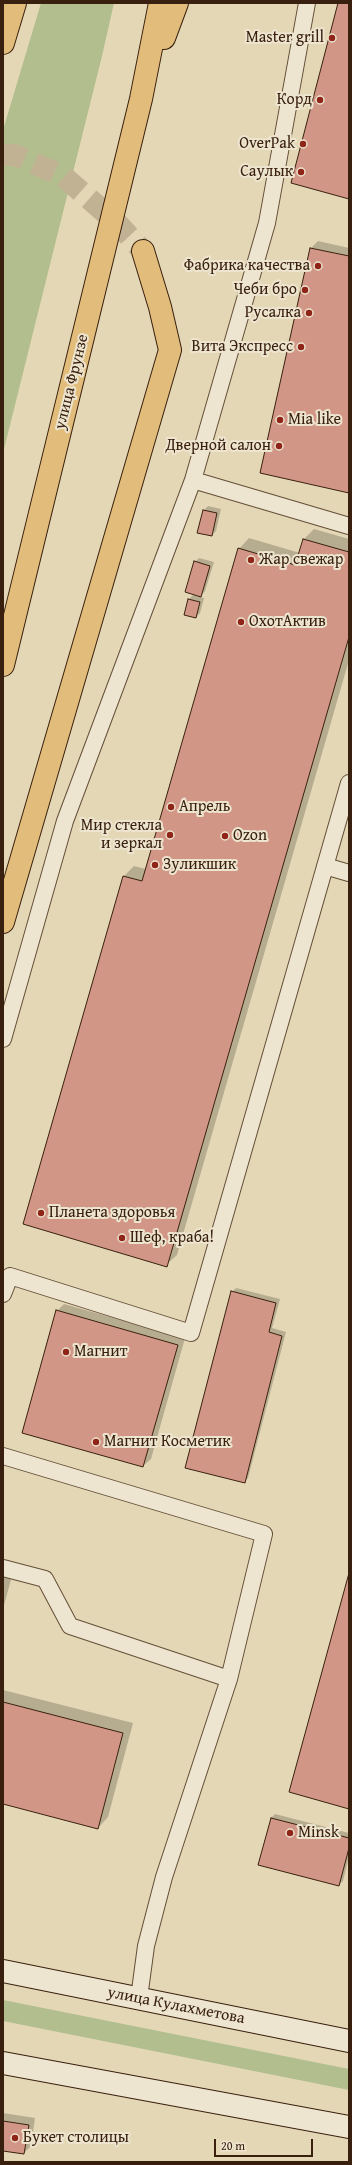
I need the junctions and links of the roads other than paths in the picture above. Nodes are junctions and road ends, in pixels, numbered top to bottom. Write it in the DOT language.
graph roads {
  1 [pos="14,3"];
  2 [pos="160,3"];
  3 [pos="177,3"];
  4 [pos="307,3"];
  5 [pos="3,43"];
  6 [pos="141,99"];
  7 [pos="143,251"];
  8 [pos="193,480"];
  9 [pos="349,526"];
  10 [pos="3,665"];
  11 [pos="349,783"];
  12 [pos="325,866"];
  13 [pos="349,873"];
  14 [pos="3,922"];
  15 [pos="3,1039"];
  16 [pos="3,1294"];
  17 [pos="3,1456"];
  18 [pos="3,1568"];
  19 [pos="229,1679"];
  20 [pos="3,1971"];
  21 [pos="139,1998"];
  22 [pos="349,2041"];
  23 [pos="3,2063"];
  24 [pos="349,2127"];
  1 -- 5 [label="main road"];
  2 -- 6 [label="main road"];
  3 -- 6 [label="main road"];
  4 -- 8 [label="lane"];
  6 -- 10 [label="main road, улица Фрунзе"];
  7 -- 14 [label="main road"];
  8 -- 9 [label="lane"];
  8 -- 15 [label="lane"];
  11 -- 12 [label="lane"];
  12 -- 13 [label="lane"];
  12 -- 16 [label="lane"];
  17 -- 19 [label="lane"];
  18 -- 19 [label="lane"];
  19 -- 21 [label="lane"];
  20 -- 21 [label="main road, улица Кулахметова"];
  21 -- 22 [label="main road, улица Кулахметова"];
  23 -- 24 [label="main road"];
}
